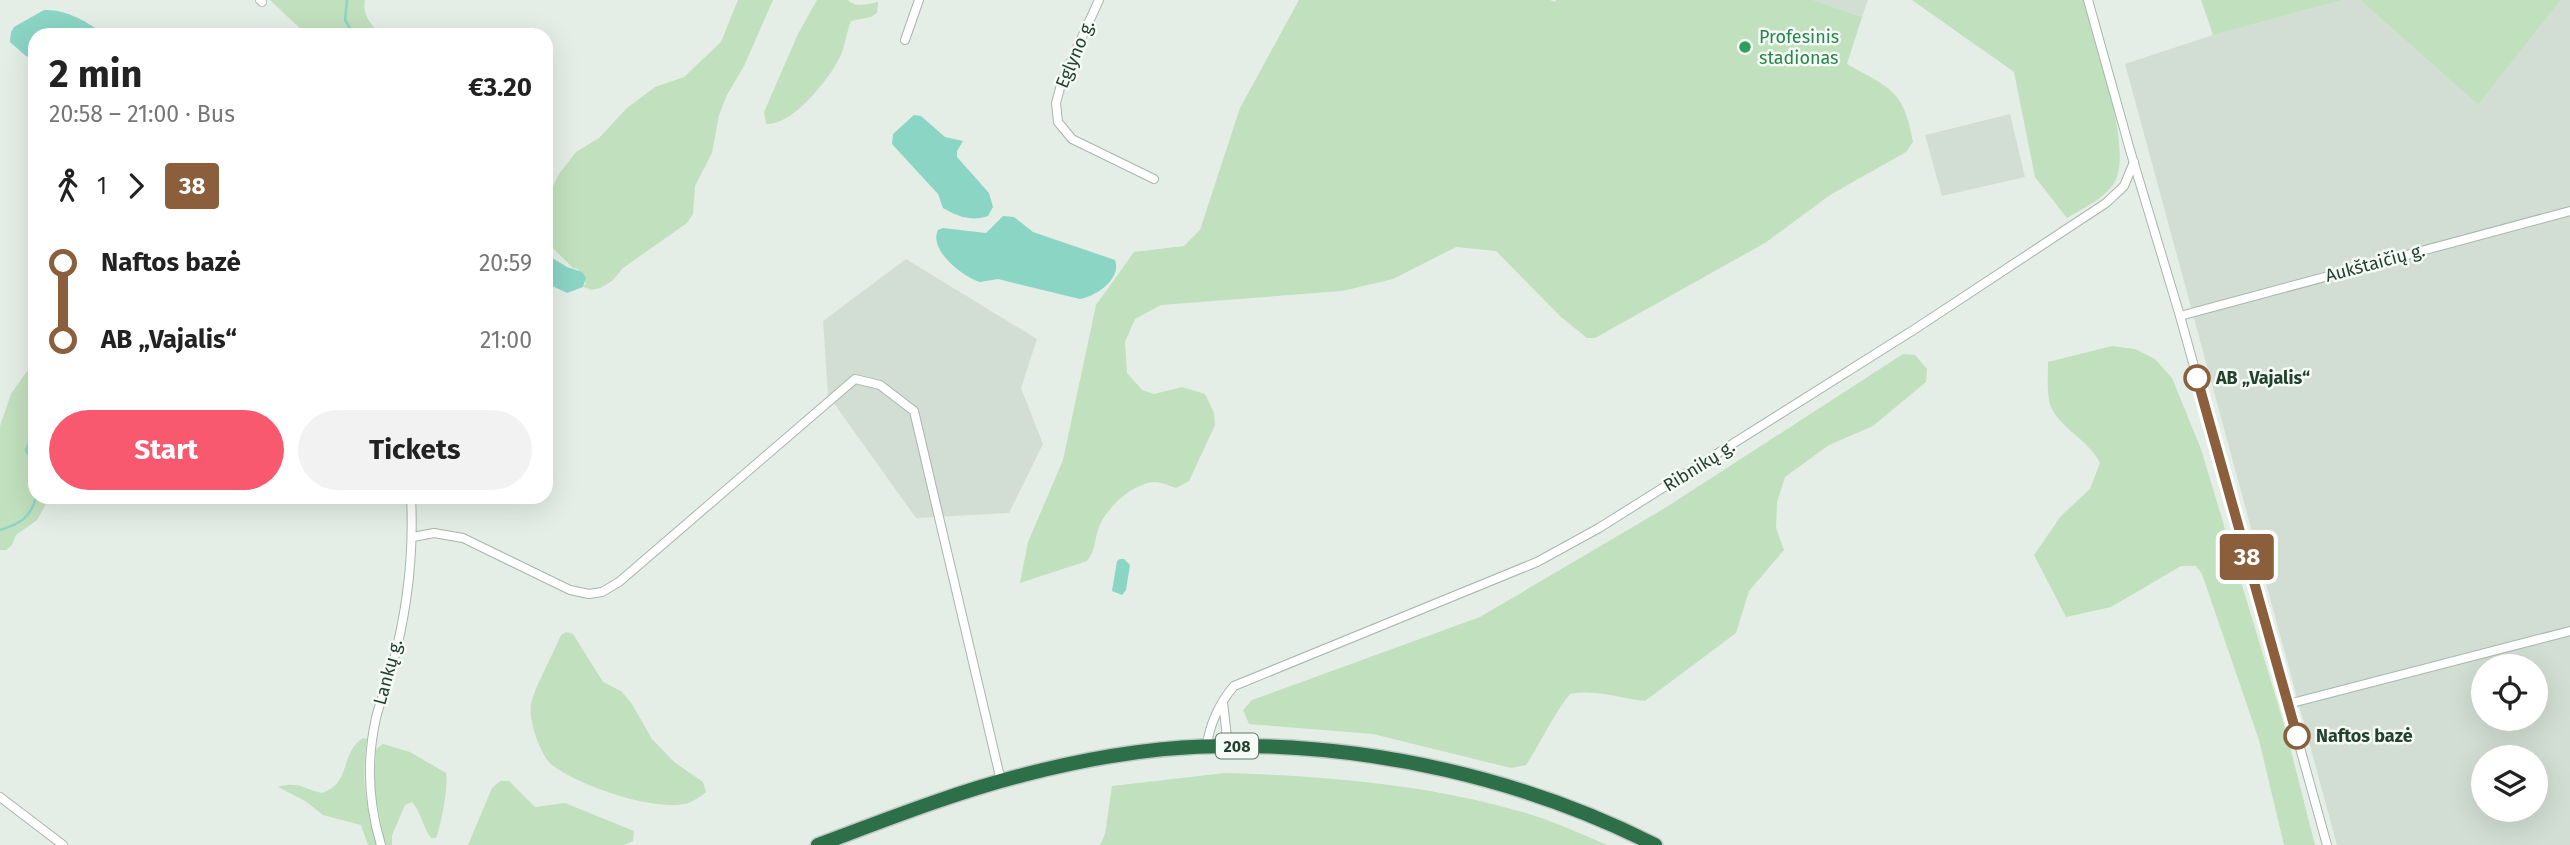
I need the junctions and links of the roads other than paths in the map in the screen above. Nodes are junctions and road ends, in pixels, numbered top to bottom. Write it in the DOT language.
graph roads {
  1 [pos="919,0"];
  2 [pos="1098,0"];
  3 [pos="2088,0"];
  4 [pos="905,40"];
  5 [pos="2134,162"];
  6 [pos="1154,179"];
  7 [pos="2570,211"];
  8 [pos="2180,316"];
  9 [pos="411,504"];
  10 [pos="413,537"];
  11 [pos="2570,631"];
  12 [pos="1223,702"];
  13 [pos="2288,704"];
  14 [pos="1207,746"];
  15 [pos="1228,746"];
  16 [pos="1001,781"];
  17 [pos="0,797"];
  18 [pos="62,845"];
  19 [pos="381,845"];
  20 [pos="818,845"];
  21 [pos="1655,845"];
  22 [pos="2327,845"];
  1 -- 4 [label="street"];
  2 -- 6 [label="street, Eglyno g."];
  3 -- 5 [label="street"];
  5 -- 8 [label="street"];
  5 -- 12 [label="street, Ribnikų g."];
  7 -- 8 [label="street, Aukštaičių g."];
  8 -- 13 [label="street"];
  9 -- 10 [label="street, Lankų g."];
  10 -- 16 [label="street"];
  10 -- 19 [label="street, Lankų g."];
  11 -- 13 [label="street"];
  12 -- 14 [label="street"];
  12 -- 15 [label="street"];
  13 -- 22 [label="street"];
  14 -- 15 [label="highway, 208"];
  14 -- 16 [label="highway, 208"];
  15 -- 21 [label="highway, 208"];
  16 -- 20 [label="highway, 208"];
  17 -- 18 [label="street"];
}
